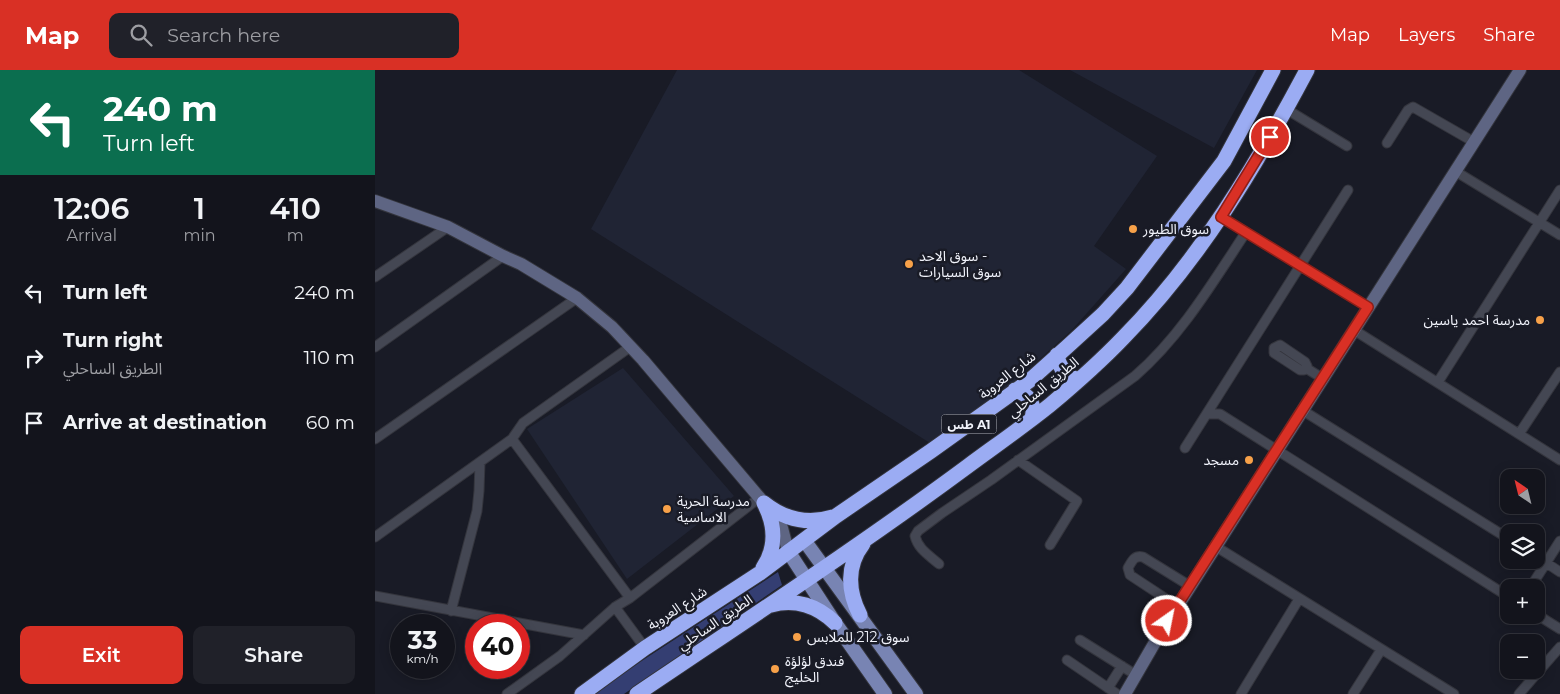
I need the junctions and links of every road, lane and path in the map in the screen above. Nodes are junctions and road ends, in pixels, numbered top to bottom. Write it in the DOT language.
graph roads {
  1 [pos="1273,70"];
  2 [pos="1307,70"];
  3 [pos="1520,70"];
  4 [pos="1286,109"];
  5 [pos="1474,142"];
  6 [pos="1387,143"];
  7 [pos="1347,146"];
  8 [pos="1455,171"];
  9 [pos="1348,190"];
  10 [pos="1560,190"];
  11 [pos="375,201"];
  12 [pos="1221,217"];
  13 [pos="1540,222"];
  14 [pos="448,227"];
  15 [pos="1246,232"];
  16 [pos="1560,235"];
  17 [pos="503,256"];
  18 [pos="1300,265"];
  19 [pos="375,277"];
  20 [pos="577,298"];
  21 [pos="1368,307"];
  22 [pos="1354,330"];
  23 [pos="375,347"];
  24 [pos="630,347"];
  25 [pos="1057,356"];
  26 [pos="1306,368"];
  27 [pos="1560,372"];
  28 [pos="1322,378"];
  29 [pos="1078,380"];
  30 [pos="1438,382"];
  31 [pos="1015,390"];
  32 [pos="1302,410"];
  33 [pos="1207,414"];
  34 [pos="1032,418"];
  35 [pos="1519,434"];
  36 [pos="375,439"];
  37 [pos="511,439"];
  38 [pos="1185,448"];
  39 [pos="1276,450"];
  40 [pos="1018,460"];
  41 [pos="1560,460"];
  42 [pos="480,462"];
  43 [pos="761,500"];
  44 [pos="836,516"];
  45 [pos="782,528"];
  46 [pos="1500,533"];
  47 [pos="375,537"];
  48 [pos="868,538"];
  49 [pos="804,540"];
  50 [pos="1560,541"];
  51 [pos="1050,545"];
  52 [pos="1215,546"];
  53 [pos="788,551"];
  54 [pos="1547,563"];
  55 [pos="939,564"];
  56 [pos="824,568"];
  57 [pos="1560,572"];
  58 [pos="760,573"];
  59 [pos="807,578"];
  60 [pos="1536,579"];
  61 [pos="1190,586"];
  62 [pos="1500,591"];
  63 [pos="375,596"];
  64 [pos="630,598"];
  65 [pos="1299,598"];
  66 [pos="767,606"];
  67 [pos="1177,606"];
  68 [pos="615,607"];
  69 [pos="451,611"];
  70 [pos="860,615"];
  71 [pos="1545,620"];
  72 [pos="835,623"];
  73 [pos="1560,629"];
  74 [pos="584,635"];
  75 [pos="1080,640"];
  76 [pos="645,648"];
  77 [pos="1560,648"];
  78 [pos="1381,650"];
  79 [pos="1067,660"];
  80 [pos="1122,666"];
  81 [pos="1136,675"];
  82 [pos="1108,688"];
  83 [pos="507,694"];
  84 [pos="581,694"];
  85 [pos="637,694"];
  86 [pos="885,694"];
  87 [pos="915,694"];
  88 [pos="1117,694"];
  89 [pos="1125,694"];
  90 [pos="1241,694"];
  91 [pos="1353,694"];
  92 [pos="1454,694"];
  93 [pos="1519,694"];
  1 -- 25 [label="highway, شارع العروبة / طس A1"];
  2 -- 4 [label="highway, الطريق الساحلي / طس A1"];
  3 -- 5 [label="street"];
  4 -- 7 [label="street"];
  4 -- 12 [label="highway, الطريق الساحلي / طس A1"];
  5 -- 6 [label="street"];
  5 -- 8 [label="street"];
  8 -- 13 [label="street"];
  8 -- 21 [label="street"];
  9 -- 18 [label="street"];
  10 -- 13 [label="street"];
  11 -- 14 [label="street"];
  12 -- 15 [label="street"];
  12 -- 29 [label="highway, الطريق الساحلي / طس A1"];
  13 -- 16 [label="street"];
  13 -- 30 [label="street"];
  14 -- 17 [label="street"];
  14 -- 19 [label="street"];
  15 -- 18 [label="street"];
  15 -- 40 [label="street"];
  17 -- 20 [label="street"];
  17 -- 23 [label="street"];
  18 -- 21 [label="street"];
  18 -- 33 [label="street"];
  20 -- 24 [label="street"];
  20 -- 36 [label="street"];
  21 -- 22 [label="street"];
  22 -- 28 [label="street"];
  22 -- 30 [label="street"];
  24 -- 37 [label="street"];
  24 -- 43 [label="street"];
  25 -- 29 [label="highway"];
  25 -- 31 [label="highway, شارع العروبة / طس A1"];
  26 -- 28 [label="street"];
  27 -- 35 [label="street"];
  28 -- 32 [label="street"];
  29 -- 34 [label="highway, الطريق الساحلي / طس A1"];
  30 -- 35 [label="street"];
  31 -- 34 [label="highway"];
  31 -- 44 [label="highway, شارع العروبة / طس A1"];
  32 -- 39 [label="street"];
  32 -- 46 [label="street"];
  33 -- 38 [label="street"];
  33 -- 39 [label="street"];
  34 -- 48 [label="highway, الطريق الساحلي / طس A1"];
  35 -- 41 [label="street"];
  37 -- 42 [label="street"];
  37 -- 64 [label="street"];
  39 -- 52 [label="street"];
  39 -- 62 [label="street"];
  40 -- 51 [label="street"];
  40 -- 55 [label="street"];
  42 -- 47 [label="street"];
  42 -- 69 [label="street"];
  43 -- 44 [label="highway"];
  43 -- 45 [label="street"];
  43 -- 58 [label="highway"];
  43 -- 64 [label="street"];
  44 -- 49 [label="highway, شارع العروبة / طس A1"];
  45 -- 49 [label="street"];
  45 -- 53 [label="street"];
  48 -- 56 [label="highway, الطريق الساحلي / طس A1"];
  48 -- 70 [label="highway"];
  49 -- 53 [label="highway, شارع العروبة / طس A1"];
  49 -- 56 [label="main road"];
  50 -- 54 [label="street"];
  52 -- 61 [label="street"];
  52 -- 65 [label="street"];
  53 -- 58 [label="highway, شارع العروبة / طس A1"];
  53 -- 59 [label="main road"];
  54 -- 57 [label="street"];
  54 -- 60 [label="street"];
  56 -- 59 [label="highway, الطريق الساحلي / طس A1"];
  56 -- 70 [label="main road"];
  58 -- 76 [label="highway, شارع العروبة / طس A1"];
  59 -- 66 [label="highway, الطريق الساحلي / طس A1"];
  59 -- 72 [label="main road"];
  61 -- 67 [label="street"];
  61 -- 67 [label="street"];
  63 -- 69 [label="street"];
  64 -- 68 [label="street"];
  65 -- 78 [label="street"];
  65 -- 90 [label="street"];
  66 -- 72 [label="highway"];
  66 -- 85 [label="highway, الطريق الساحلي / طس A1"];
  67 -- 81 [label="street"];
  68 -- 74 [label="street"];
  68 -- 76 [label="street"];
  69 -- 74 [label="street"];
  70 -- 87 [label="main road"];
  71 -- 73 [label="street"];
  72 -- 86 [label="main road"];
  74 -- 83 [label="street"];
  75 -- 80 [label="street"];
  76 -- 84 [label="highway, شارع العروبة / طس A1"];
  77 -- 93 [label="street"];
  78 -- 91 [label="street"];
  78 -- 92 [label="street"];
  79 -- 82 [label="street"];
  80 -- 81 [label="street"];
  80 -- 82 [label="street"];
  81 -- 89 [label="street"];
  82 -- 88 [label="street"];
}
